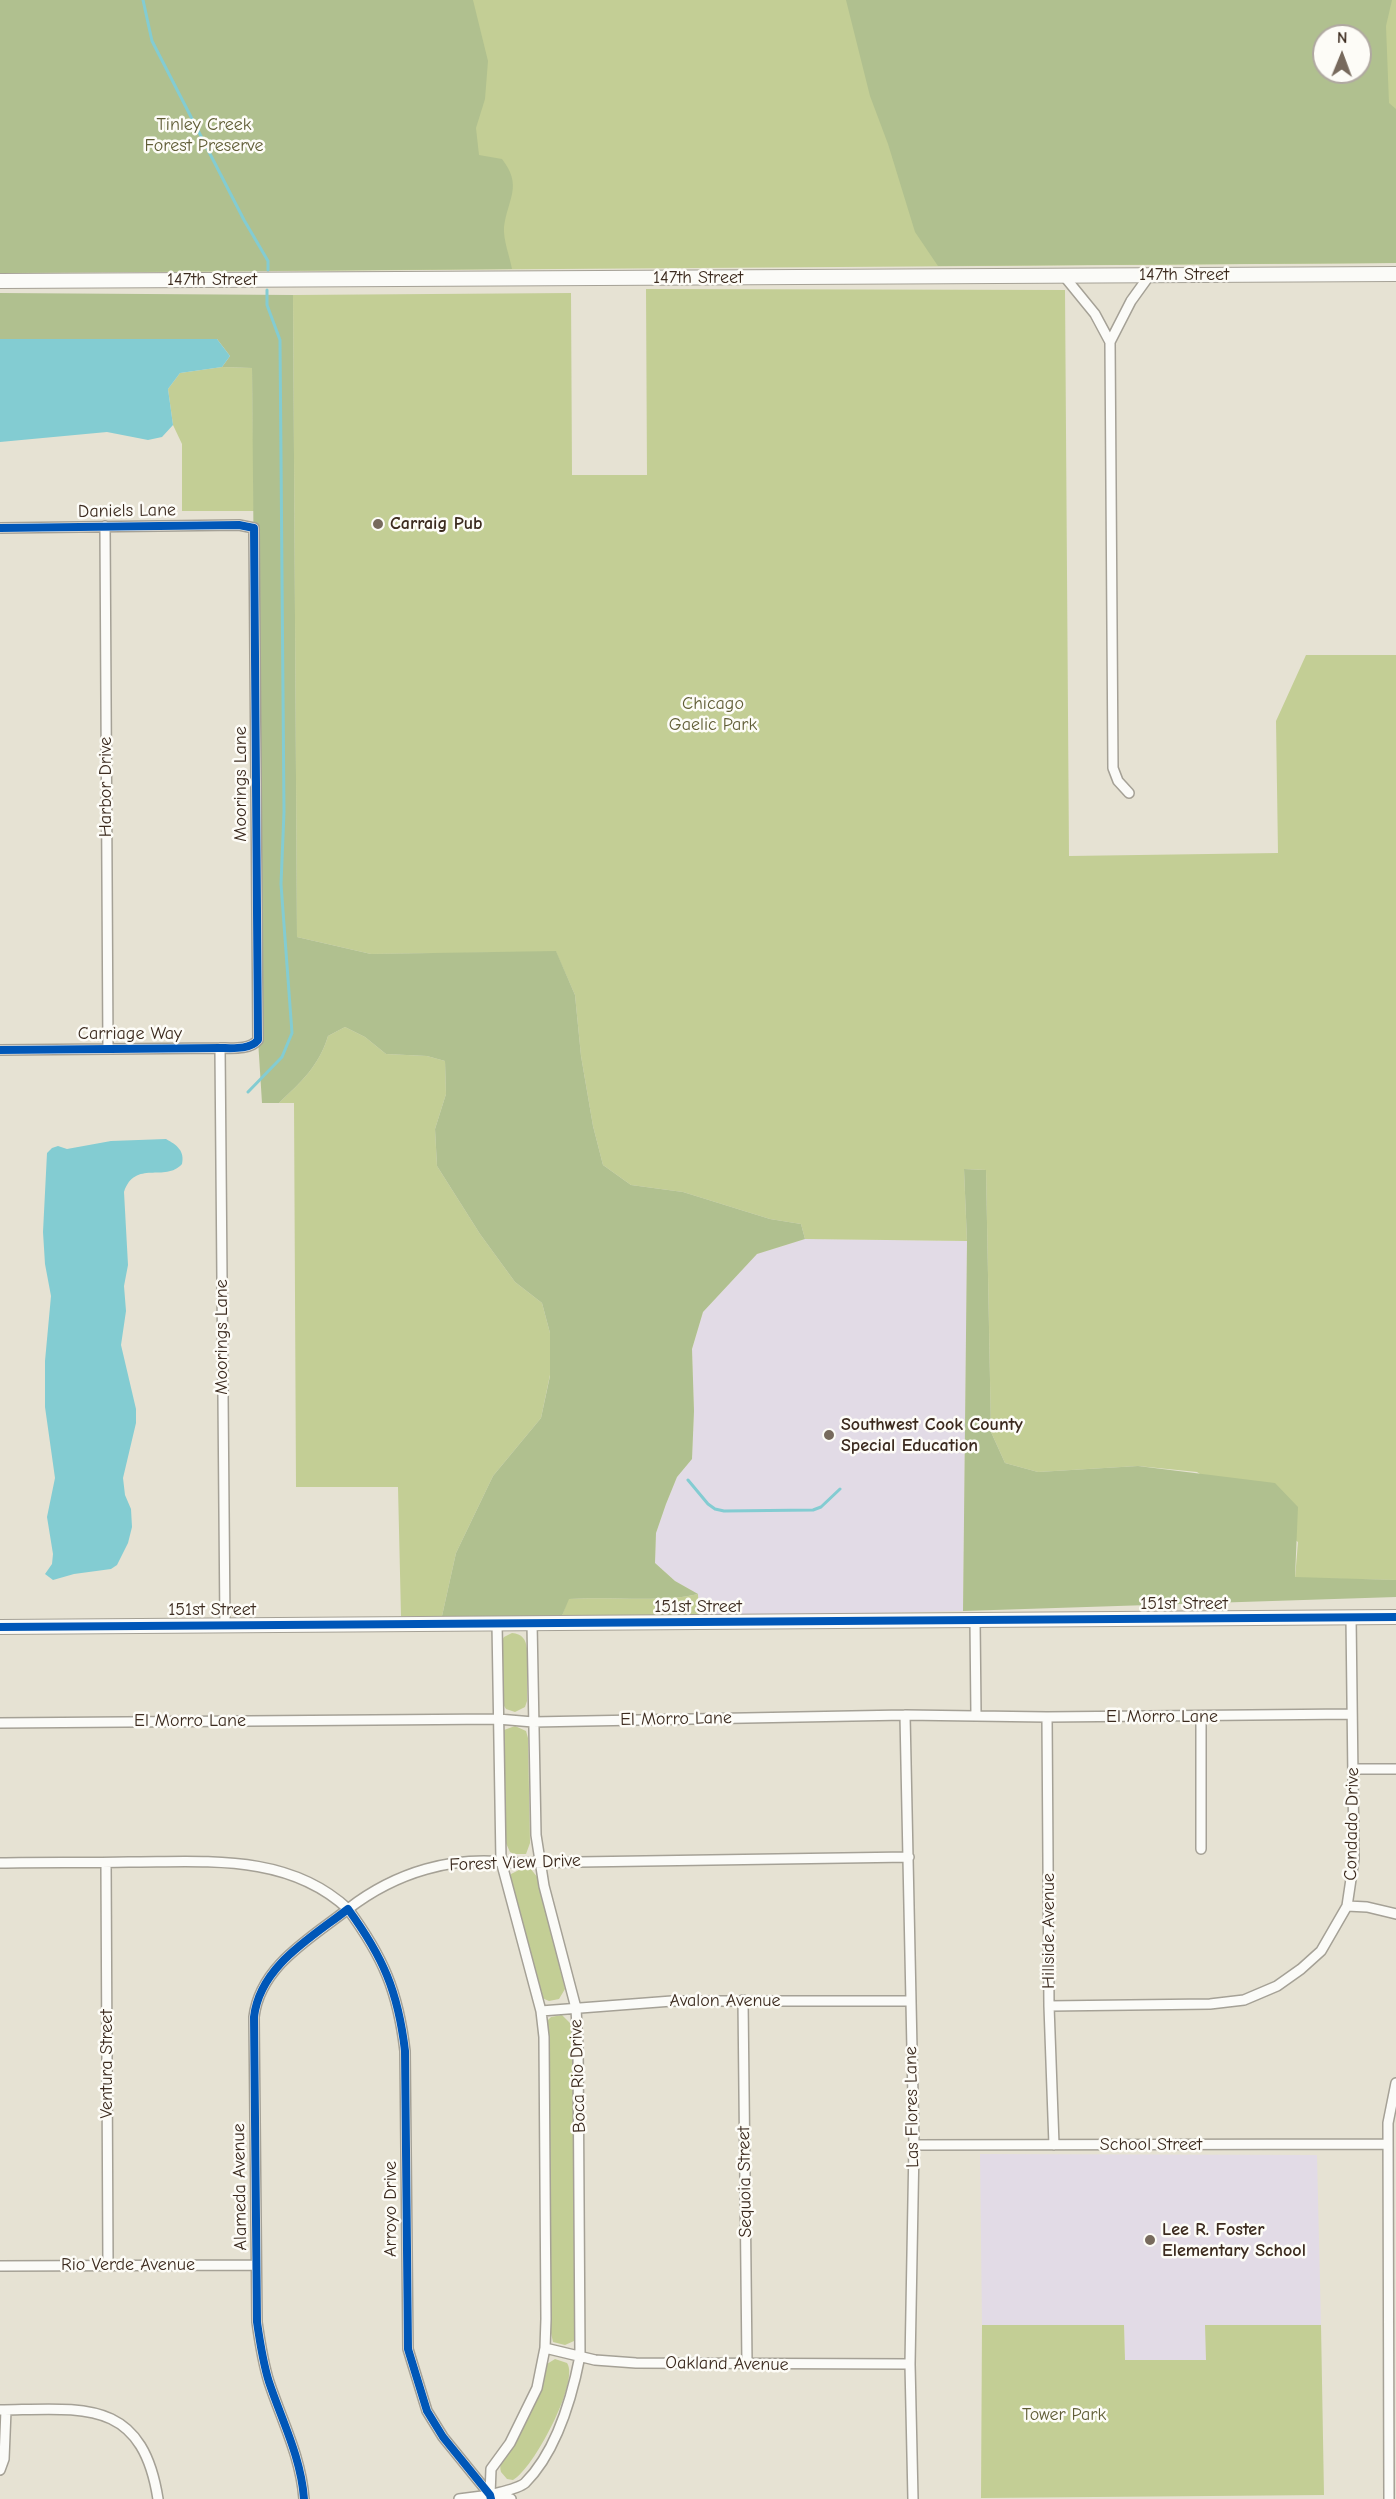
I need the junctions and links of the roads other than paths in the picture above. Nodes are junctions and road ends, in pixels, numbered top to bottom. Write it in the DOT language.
graph roads {
  1 [pos="1396,274"];
  2 [pos="1064,276"];
  3 [pos="1149,276"];
  4 [pos="0,281"];
  5 [pos="1110,342"];
  6 [pos="105,526"];
  7 [pos="0,528"];
  8 [pos="254,528"];
  9 [pos="1129,793"];
  10 [pos="258,1040"];
  11 [pos="220,1048"];
  12 [pos="108,1049"];
  13 [pos="0,1050"];
  14 [pos="1351,1617"];
  15 [pos="1396,1617"];
  16 [pos="975,1620"];
  17 [pos="497,1623"];
  18 [pos="532,1623"];
  19 [pos="225,1625"];
  20 [pos="0,1627"];
  21 [pos="1352,1714"];
  22 [pos="905,1715"];
  23 [pos="976,1715"];
  24 [pos="1201,1716"];
  25 [pos="1047,1717"];
  26 [pos="498,1719"];
  27 [pos="533,1722"];
  28 [pos="0,1723"];
  29 [pos="1354,1769"];
  30 [pos="1396,1769"];
  31 [pos="1201,1849"];
  32 [pos="909,1857"];
  33 [pos="501,1861"];
  34 [pos="540,1861"];
  35 [pos="0,1863"];
  36 [pos="106,1863"];
  37 [pos="1347,1906"];
  38 [pos="348,1909"];
  39 [pos="1396,1914"];
  40 [pos="743,2000"];
  41 [pos="910,2001"];
  42 [pos="1049,2006"];
  43 [pos="576,2008"];
  44 [pos="541,2011"];
  45 [pos="1396,2083"];
  46 [pos="1388,2144"];
  47 [pos="914,2145"];
  48 [pos="1054,2145"];
  49 [pos="1392,2219"];
  50 [pos="108,2265"];
  51 [pos="255,2265"];
  52 [pos="0,2266"];
  53 [pos="545,2348"];
  54 [pos="580,2356"];
  55 [pos="747,2364"];
  56 [pos="910,2364"];
  57 [pos="3,2410"];
  58 [pos="0,2470"];
  59 [pos="490,2498"];
  60 [pos="158,2499"];
  61 [pos="304,2499"];
  62 [pos="459,2499"];
  63 [pos="511,2499"];
  64 [pos="913,2499"];
  65 [pos="1389,2499"];
  1 -- 3 [label="street, 147th Street"];
  2 -- 3 [label="street, 147th Street"];
  2 -- 4 [label="street, 147th Street"];
  2 -- 5 [label="street"];
  3 -- 5 [label="street"];
  5 -- 9 [label="street"];
  6 -- 7 [label="street, Daniels Lane"];
  6 -- 8 [label="street, Daniels Lane"];
  6 -- 12 [label="street, Harbor Drive"];
  8 -- 10 [label="street, Moorings Lane"];
  10 -- 11 [label="street, Carriage Way"];
  11 -- 12 [label="street, Carriage Way"];
  11 -- 19 [label="street, Moorings Lane"];
  12 -- 13 [label="street, Carriage Way"];
  14 -- 15 [label="street, 151st Street"];
  14 -- 16 [label="street, 151st Street"];
  14 -- 21 [label="street, Condado Drive"];
  16 -- 18 [label="street, 151st Street"];
  16 -- 23 [label="street"];
  17 -- 18 [label="street, 151st Street"];
  17 -- 19 [label="street, 151st Street"];
  17 -- 26 [label="street, Boca Rio Drive"];
  18 -- 27 [label="street, Boca Rio Drive"];
  19 -- 20 [label="street, 151st Street"];
  21 -- 24 [label="street, El Morro Lane"];
  21 -- 29 [label="street, Condado Drive"];
  22 -- 23 [label="street, El Morro Lane"];
  22 -- 27 [label="street, El Morro Lane"];
  22 -- 32 [label="street, Las Flores Lane"];
  23 -- 25 [label="street, El Morro Lane"];
  24 -- 25 [label="street, El Morro Lane"];
  24 -- 31 [label="street"];
  25 -- 42 [label="street, Hillside Avenue"];
  26 -- 27 [label="street, El Morro Lane"];
  26 -- 28 [label="street, El Morro Lane"];
  26 -- 33 [label="street, Boca Rio Drive"];
  27 -- 34 [label="street, Boca Rio Drive"];
  29 -- 30 [label="street"];
  29 -- 37 [label="street, Condado Drive"];
  32 -- 34 [label="street, Forest View Drive"];
  32 -- 41 [label="street, Las Flores Lane"];
  33 -- 34 [label="street, Forest View Drive"];
  33 -- 38 [label="street, Forest View Drive"];
  33 -- 44 [label="street, Boca Rio Drive"];
  34 -- 43 [label="street, Boca Rio Drive"];
  35 -- 36 [label="street"];
  36 -- 38 [label="street"];
  36 -- 50 [label="street, Ventura Street"];
  37 -- 39 [label="street"];
  37 -- 42 [label="street, Condado Drive"];
  38 -- 51 [label="street, Alameda Avenue"];
  38 -- 59 [label="street, Arroyo Drive"];
  40 -- 41 [label="street, Avalon Avenue"];
  40 -- 43 [label="street, Avalon Avenue"];
  40 -- 55 [label="street, Sequoia Street"];
  41 -- 47 [label="street, Las Flores Lane"];
  42 -- 48 [label="street, Hillside Avenue"];
  43 -- 44 [label="street, Avalon Avenue"];
  43 -- 54 [label="street, Boca Rio Drive"];
  44 -- 53 [label="street, Boca Rio Drive"];
  45 -- 46 [label="street"];
  46 -- 48 [label="street, School Street"];
  46 -- 49 [label="street"];
  47 -- 48 [label="street, School Street"];
  47 -- 56 [label="street, Las Flores Lane"];
  49 -- 65 [label="street"];
  50 -- 51 [label="street, Rio Verde Avenue"];
  50 -- 52 [label="street, Rio Verde Avenue"];
  51 -- 61 [label="street, Alameda Avenue"];
  53 -- 54 [label="street, Oakland Avenue"];
  53 -- 59 [label="street, Boca Rio Drive"];
  54 -- 55 [label="street, Oakland Avenue"];
  54 -- 59 [label="street, Boca Rio Drive"];
  55 -- 56 [label="street, Oakland Avenue"];
  56 -- 64 [label="street, Las Flores Lane"];
  57 -- 58 [label="street"];
  57 -- 60 [label="street"];
  59 -- 62 [label="street, Boca Rio Drive"];
  59 -- 63 [label="street"];
}
